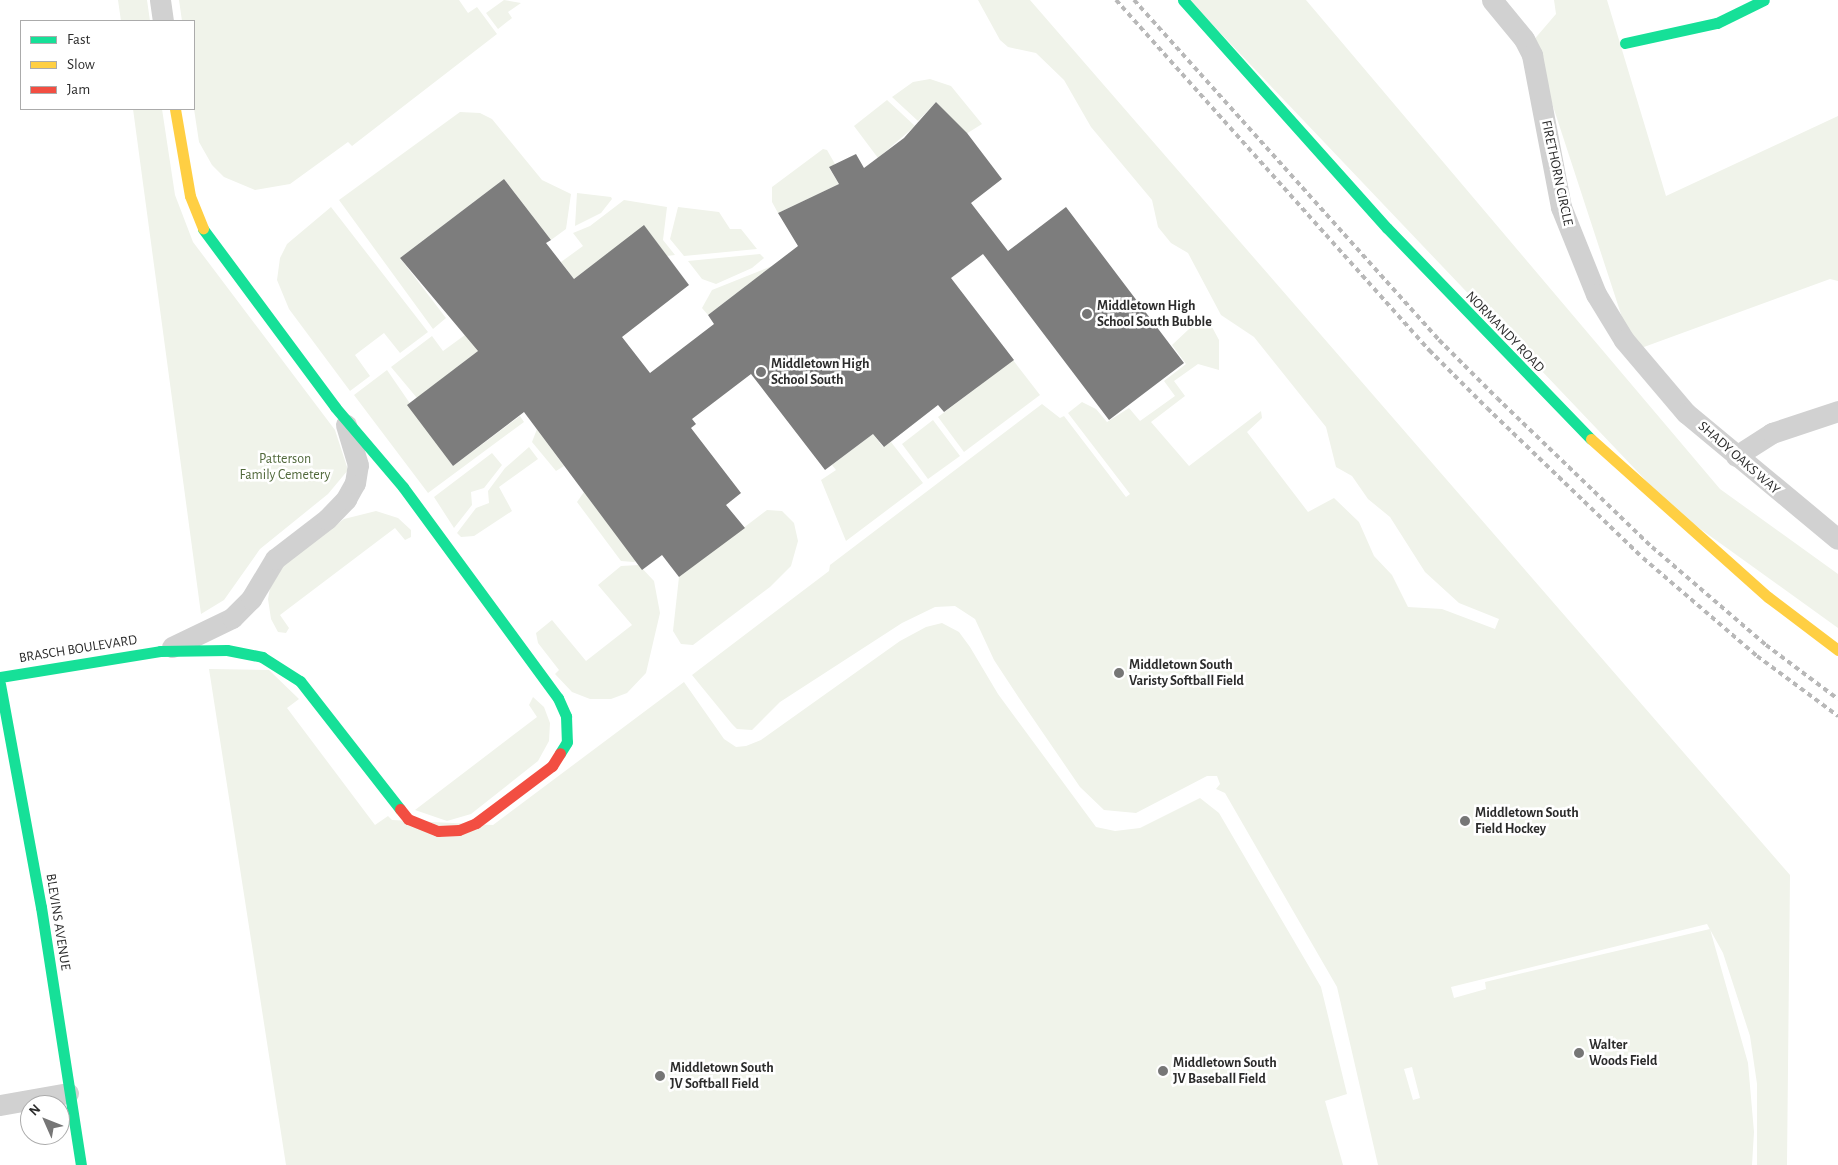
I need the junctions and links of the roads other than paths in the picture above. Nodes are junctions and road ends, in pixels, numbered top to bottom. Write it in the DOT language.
graph roads {
  1 [pos="160,0"];
  2 [pos="1183,0"];
  3 [pos="1492,0"];
  4 [pos="1764,0"];
  5 [pos="163,20"];
  6 [pos="1625,43"];
  7 [pos="175,110"];
  8 [pos="1647,369"];
  9 [pos="335,407"];
  10 [pos="1838,411"];
  11 [pos="1736,456"];
  12 [pos="1838,538"];
  13 [pos="1838,650"];
  14 [pos="160,651"];
  15 [pos="0,677"];
  16 [pos="0,684"];
  17 [pos="68,1092"];
  18 [pos="0,1105"];
  19 [pos="81,1165"];
  1 -- 5 [label="street"];
  2 -- 13 [label="street, NORMANDY ROAD"];
  3 -- 8 [label="street, FIRETHORN CIRCLE"];
  4 -- 6 [label="street"];
  7 -- 9 [label="street, BRASCH BOULEVARD"];
  8 -- 11 [label="street, SHADY OAKS WAY"];
  9 -- 14 [label="street"];
  9 -- 14 [label="street, BRASCH BOULEVARD"];
  10 -- 11 [label="street"];
  11 -- 12 [label="street, SHADY OAKS WAY"];
  14 -- 15 [label="street, BRASCH BOULEVARD"];
  16 -- 17 [label="street, BLEVINS AVENUE"];
  17 -- 18 [label="street"];
  17 -- 19 [label="street, BLEVINS AVENUE"];
}
